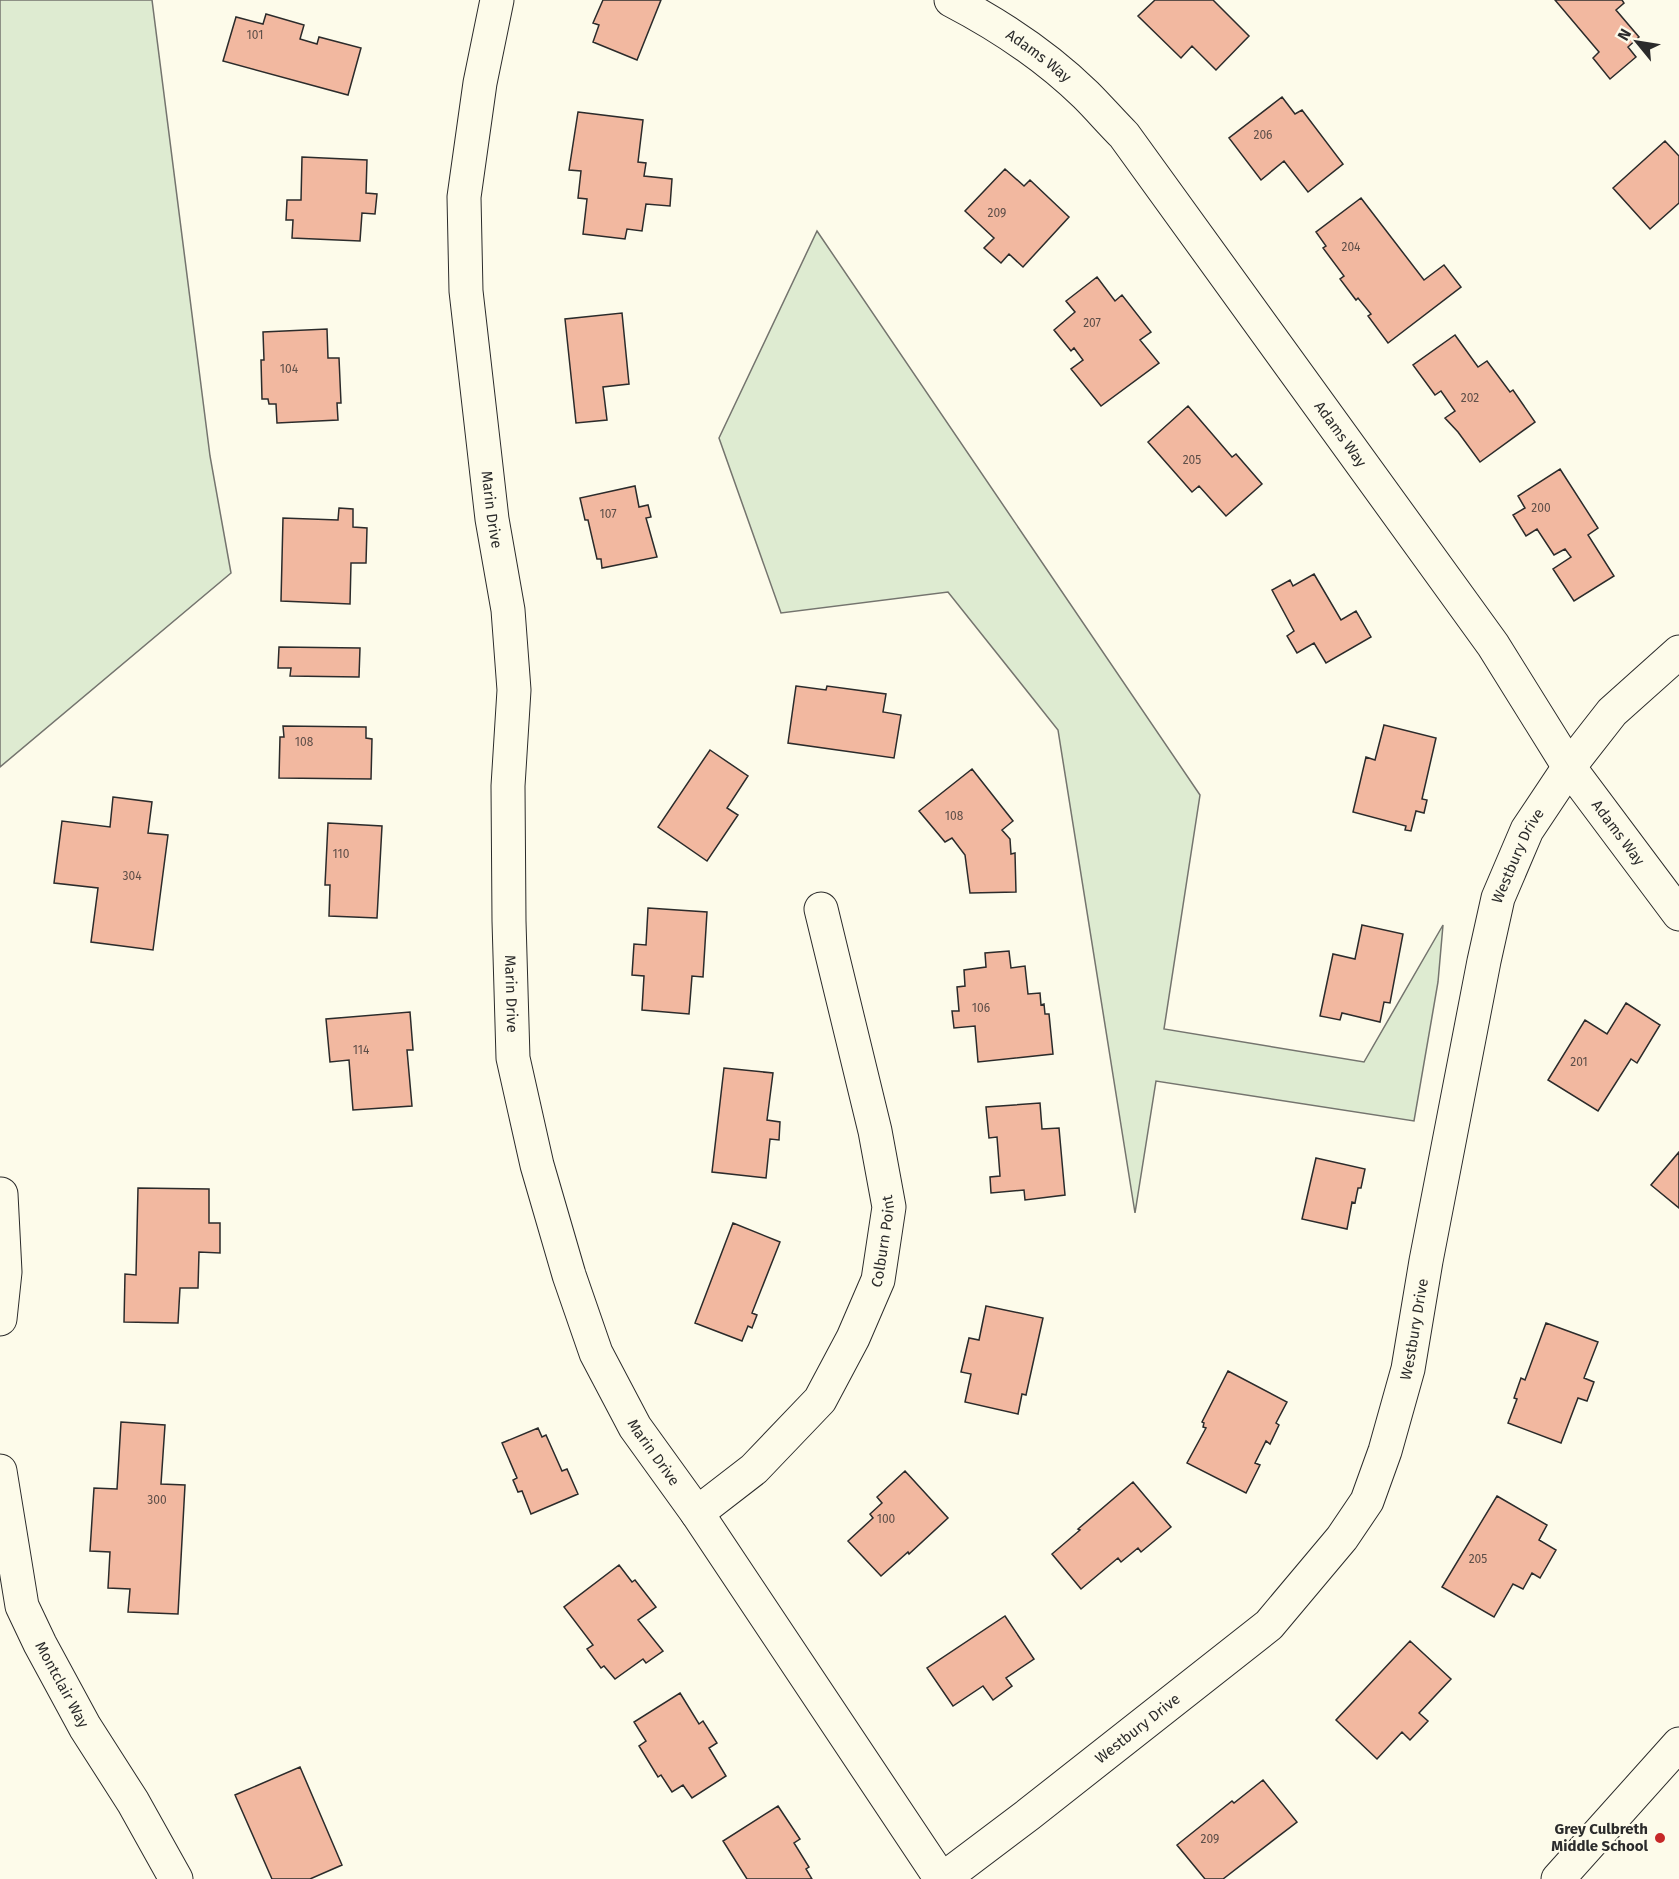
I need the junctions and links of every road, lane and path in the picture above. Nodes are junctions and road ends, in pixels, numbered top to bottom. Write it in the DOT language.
graph roads {
  1 [pos="497,0"];
  2 [pos="951,0"];
  3 [pos="1679,652"];
  4 [pos="1569,767"];
  5 [pos="821,909"];
  6 [pos="1679,914"];
  7 [pos="1,1194"];
  8 [pos="0,1319"];
  9 [pos="0,1471"];
  10 [pos="697,1513"];
  11 [pos="13,1618"];
  12 [pos="1679,1744"];
  13 [pos="176,1879"];
  14 [pos="942,1879"];
  15 [pos="1558,1879"];
  1 -- 10 [label="street, Marin Drive"];
  2 -- 4 [label="street, Adams Way"];
  3 -- 4 [label="street, Westbury Drive"];
  4 -- 6 [label="street, Adams Way"];
  4 -- 14 [label="street, Westbury Drive"];
  5 -- 10 [label="street, Colburn Point"];
  7 -- 8 [label="street"];
  9 -- 11 [label="street, Montclair Way"];
  10 -- 14 [label="street, Marin Drive"];
  11 -- 13 [label="street, Montclair Way"];
  12 -- 15 [label="street"];
}
